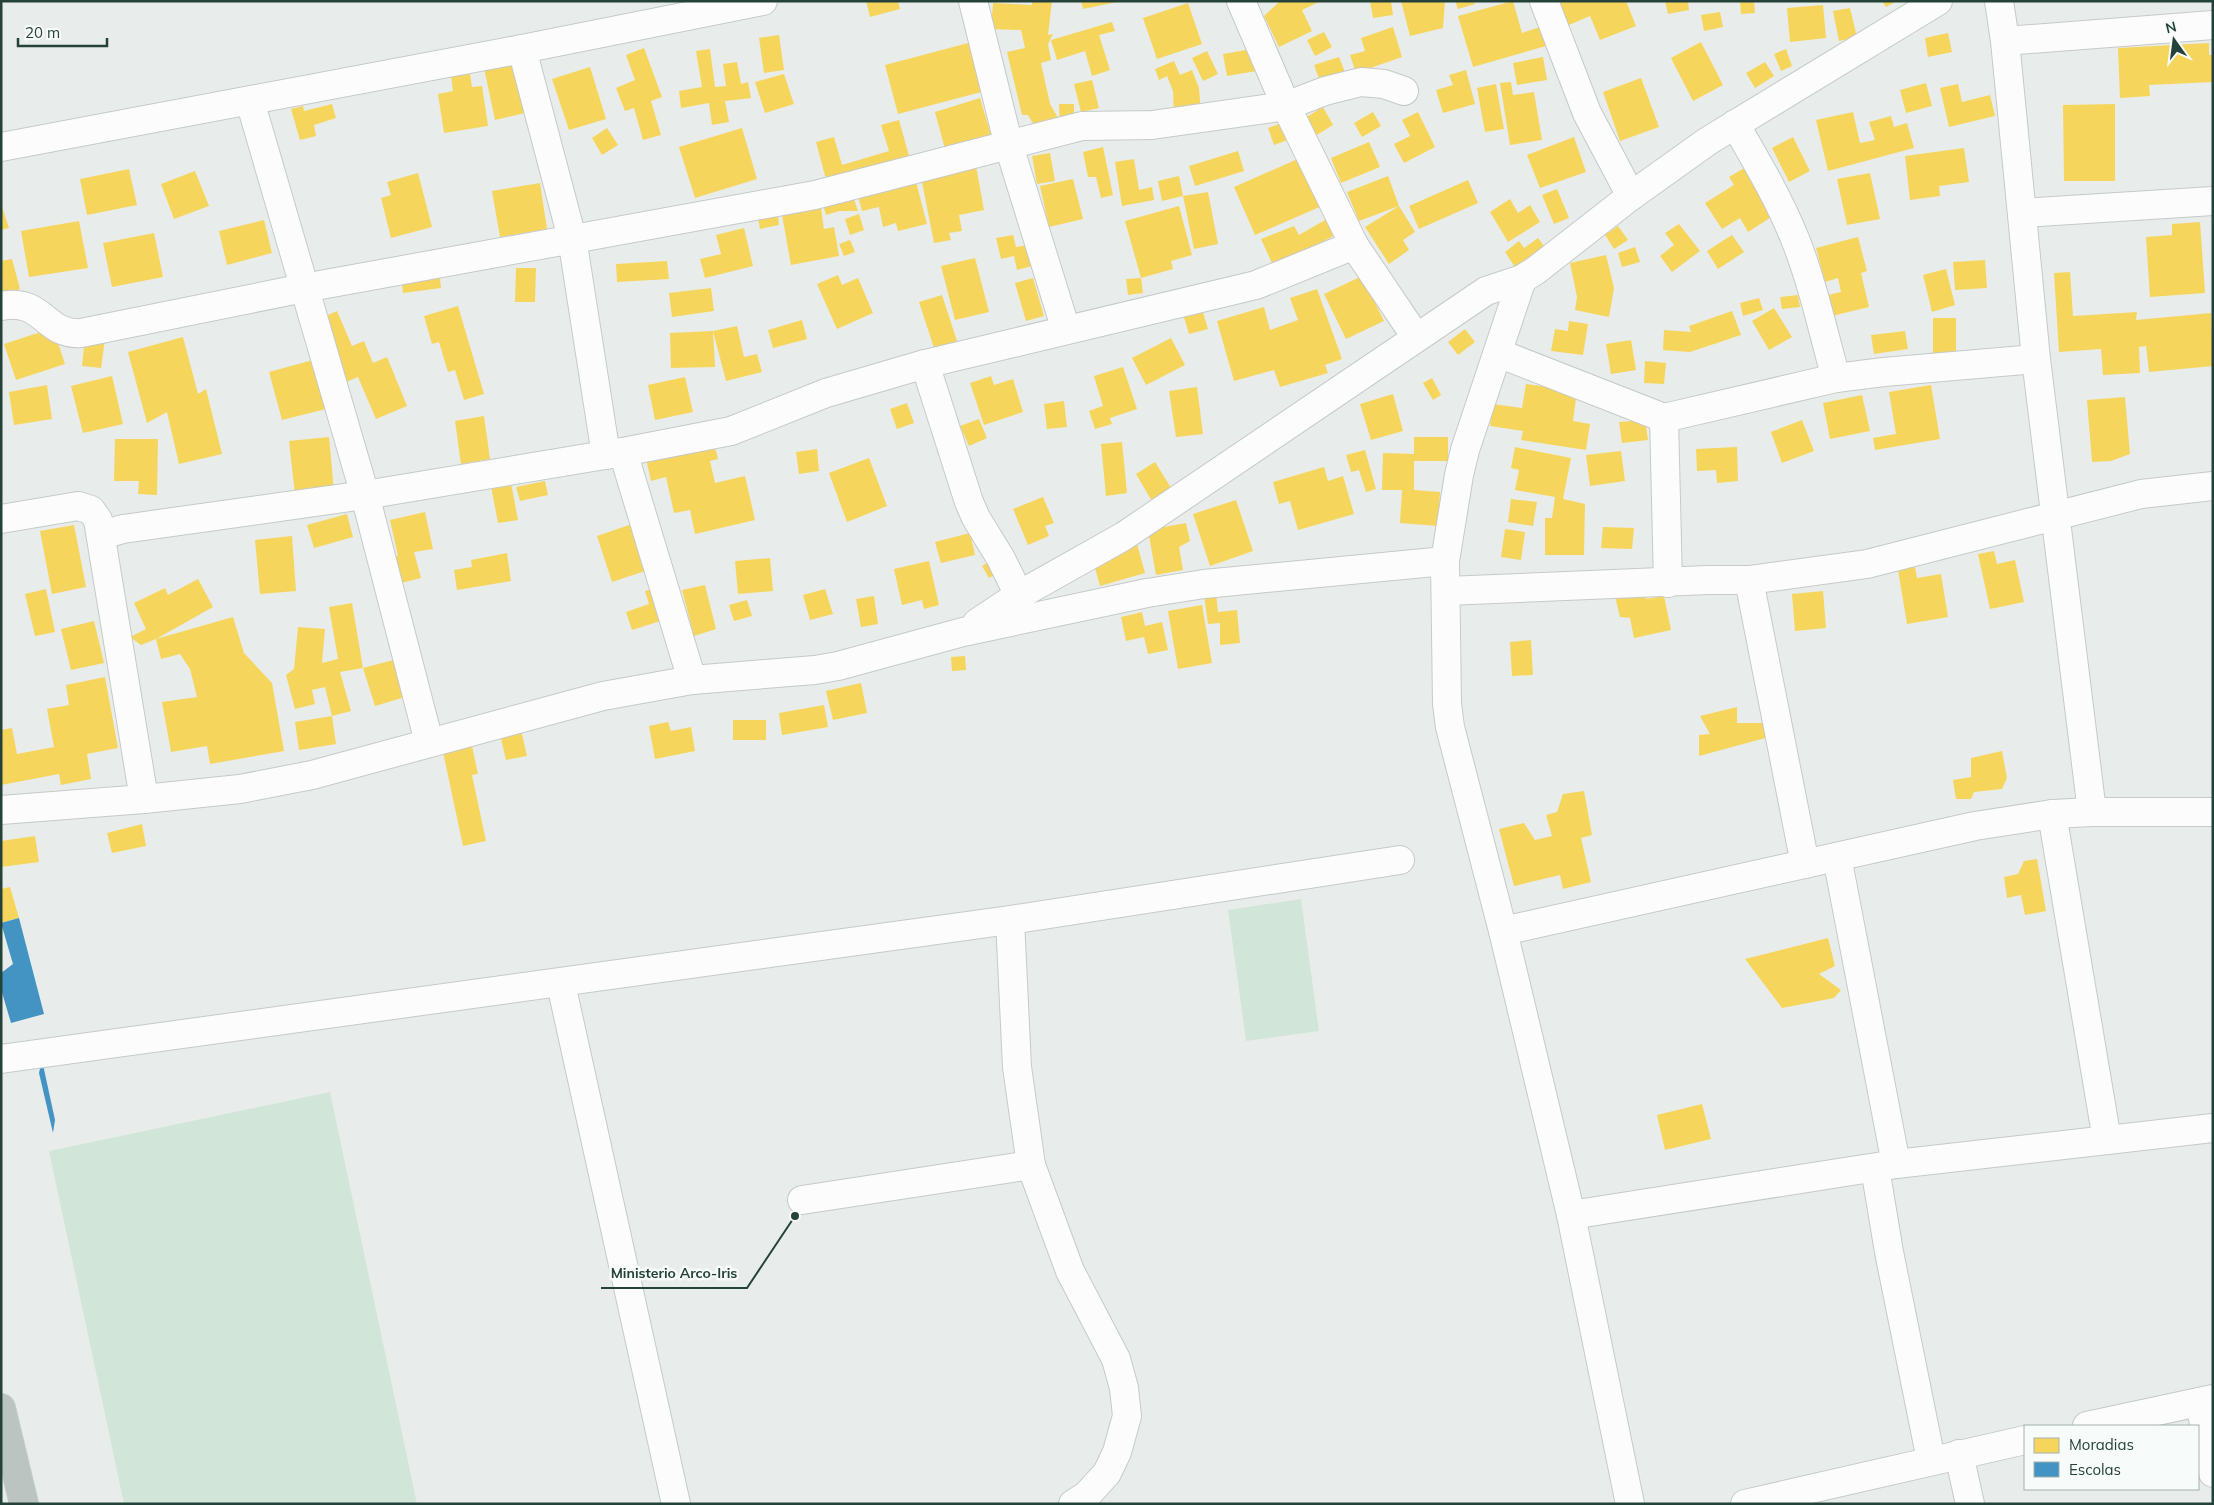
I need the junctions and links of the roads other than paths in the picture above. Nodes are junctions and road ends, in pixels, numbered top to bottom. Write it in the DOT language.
graph roads {
  1 [pos="763,1"];
  2 [pos="973,1"];
  3 [pos="1241,1"];
  4 [pos="1544,1"];
  5 [pos="1938,1"];
  6 [pos="1999,1"];
  7 [pos="2213,25"];
  8 [pos="2005,41"];
  9 [pos="522,49"];
  10 [pos="1404,91"];
  11 [pos="250,101"];
  12 [pos="1286,106"];
  13 [pos="1735,124"];
  14 [pos="1009,146"];
  15 [pos="1,147"];
  16 [pos="1631,196"];
  17 [pos="2213,201"];
  18 [pos="2022,213"];
  19 [pos="572,238"];
  20 [pos="1354,245"];
  21 [pos="1522,279"];
  22 [pos="304,288"];
  23 [pos="1,306"];
  24 [pos="1066,330"];
  25 [pos="1416,337"];
  26 [pos="1498,354"];
  27 [pos="2036,359"];
  28 [pos="925,364"];
  29 [pos="1836,378"];
  30 [pos="1664,418"];
  31 [pos="614,453"];
  32 [pos="2213,486"];
  33 [pos="364,495"];
  34 [pos="2056,517"];
  35 [pos="1,519"];
  36 [pos="101,535"];
  37 [pos="1446,561"];
  38 [pos="1749,580"];
  39 [pos="1668,583"];
  40 [pos="1446,591"];
  41 [pos="1019,595"];
  42 [pos="963,632"];
  43 [pos="692,680"];
  44 [pos="429,742"];
  45 [pos="144,799"];
  46 [pos="1,810"];
  47 [pos="2092,812"];
  48 [pos="2213,812"];
  49 [pos="2052,814"];
  50 [pos="1836,857"];
  51 [pos="1400,860"];
  52 [pos="1805,864"];
  53 [pos="1010,920"];
  54 [pos="1503,931"];
  55 [pos="561,984"];
  56 [pos="1,1059"];
  57 [pos="2213,1128"];
  58 [pos="2107,1140"];
  59 [pos="1032,1165"];
  60 [pos="1886,1166"];
  61 [pos="802,1200"];
  62 [pos="1571,1215"];
  63 [pos="2206,1400"];
  64 [pos="1,1408"];
  65 [pos="2092,1425"];
  66 [pos="2024,1440"];
  67 [pos="1959,1454"];
  68 [pos="1931,1460"];
  69 [pos="2213,1473"];
  70 [pos="24,1504"];
  71 [pos="676,1504"];
  72 [pos="1073,1504"];
  73 [pos="1630,1504"];
  74 [pos="1745,1504"];
  75 [pos="1970,1504"];
  1 -- 9 [label="street"];
  2 -- 14 [label="street"];
  3 -- 12 [label="street"];
  4 -- 16 [label="street"];
  5 -- 13 [label="street"];
  6 -- 8 [label="street"];
  7 -- 8 [label="street"];
  8 -- 18 [label="street"];
  9 -- 11 [label="street"];
  9 -- 19 [label="street"];
  10 -- 12 [label="street"];
  11 -- 15 [label="street"];
  11 -- 22 [label="street"];
  12 -- 14 [label="street"];
  12 -- 20 [label="street"];
  13 -- 16 [label="street"];
  13 -- 29 [label="street"];
  14 -- 19 [label="street"];
  14 -- 24 [label="street"];
  16 -- 21 [label="street"];
  17 -- 18 [label="street"];
  18 -- 27 [label="street"];
  19 -- 22 [label="street"];
  19 -- 31 [label="street"];
  20 -- 24 [label="street"];
  20 -- 25 [label="street"];
  21 -- 25 [label="street"];
  21 -- 26 [label="street"];
  22 -- 23 [label="street"];
  22 -- 33 [label="street"];
  24 -- 28 [label="street"];
  25 -- 41 [label="street"];
  26 -- 30 [label="street"];
  26 -- 37 [label="street"];
  27 -- 29 [label="street"];
  27 -- 34 [label="street"];
  28 -- 31 [label="street"];
  28 -- 41 [label="street"];
  29 -- 30 [label="street"];
  30 -- 39 [label="street"];
  31 -- 33 [label="street"];
  31 -- 43 [label="street"];
  32 -- 34 [label="street"];
  33 -- 36 [label="street"];
  33 -- 44 [label="street"];
  34 -- 38 [label="street"];
  34 -- 47 [label="street"];
  35 -- 36 [label="street"];
  36 -- 45 [label="street"];
  37 -- 40 [label="street"];
  37 -- 42 [label="street"];
  38 -- 39 [label="street"];
  38 -- 52 [label="street"];
  39 -- 40 [label="street"];
  40 -- 54 [label="street"];
  41 -- 42 [label="street"];
  42 -- 43 [label="street"];
  43 -- 44 [label="street"];
  44 -- 45 [label="street"];
  45 -- 46 [label="street"];
  47 -- 48 [label="street"];
  47 -- 49 [label="street"];
  49 -- 50 [label="street"];
  49 -- 58 [label="street"];
  50 -- 52 [label="street"];
  50 -- 60 [label="street"];
  51 -- 53 [label="street"];
  52 -- 54 [label="street"];
  53 -- 55 [label="street"];
  53 -- 59 [label="street"];
  54 -- 62 [label="street"];
  55 -- 56 [label="street"];
  55 -- 71 [label="street"];
  57 -- 58 [label="street"];
  58 -- 60 [label="street"];
  59 -- 61 [label="street"];
  59 -- 72 [label="street"];
  60 -- 62 [label="street"];
  60 -- 68 [label="street"];
  62 -- 73 [label="street"];
  63 -- 65 [label="street"];
  63 -- 69 [label="street"];
  64 -- 70 [label="highway"];
  66 -- 67 [label="street"];
  67 -- 68 [label="street"];
  67 -- 75 [label="street"];
  68 -- 74 [label="street"];
}
